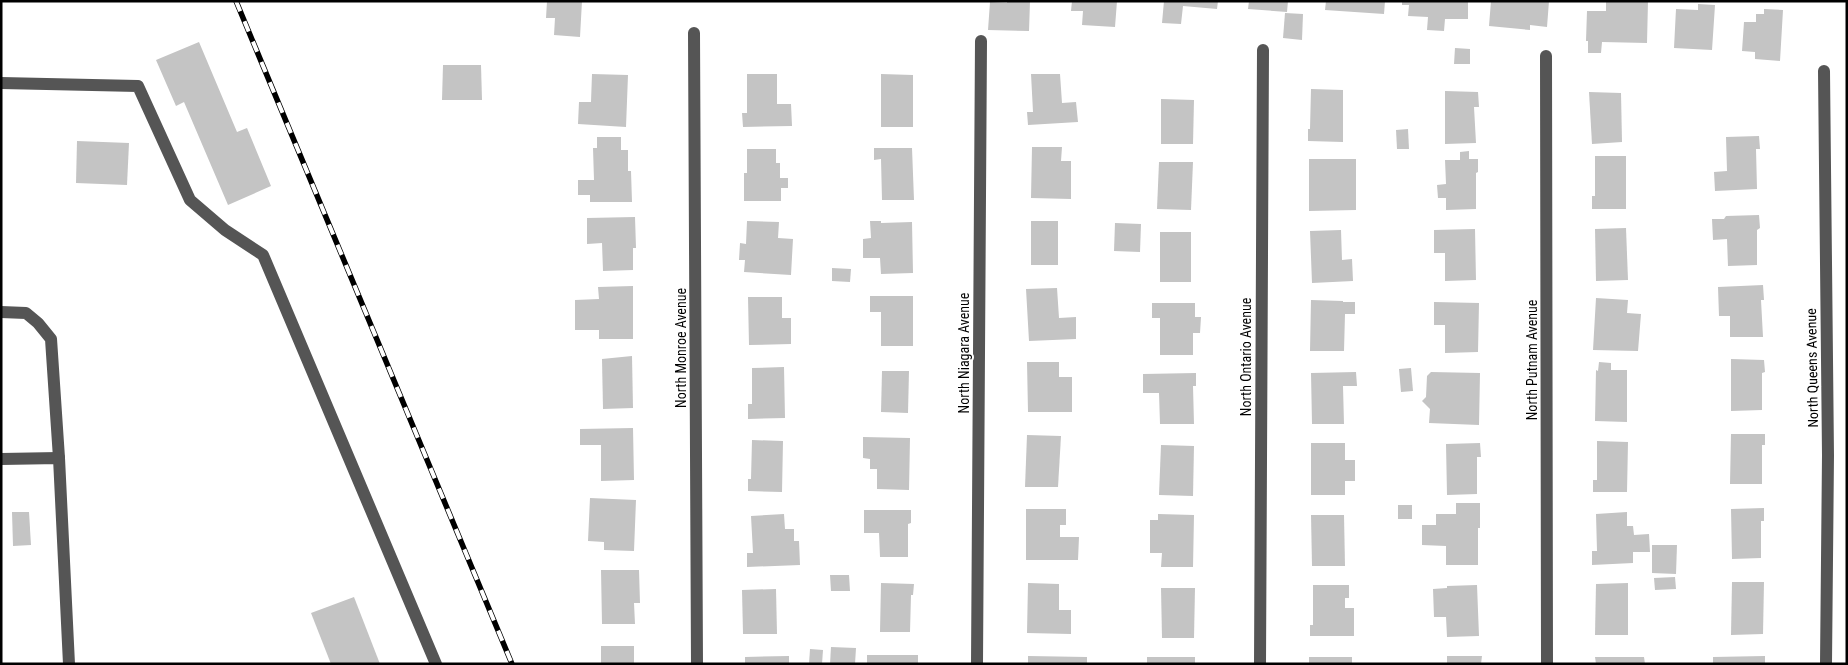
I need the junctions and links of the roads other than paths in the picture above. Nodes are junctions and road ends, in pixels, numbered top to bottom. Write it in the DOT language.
graph roads {
  1 [pos="694,33"];
  2 [pos="981,41"];
  3 [pos="1263,50"];
  4 [pos="1546,56"];
  5 [pos="1824,71"];
  6 [pos="1,83"];
  7 [pos="1,312"];
  8 [pos="59,458"];
  9 [pos="1,459"];
  10 [pos="69,664"];
  11 [pos="436,664"];
  12 [pos="697,664"];
  13 [pos="977,664"];
  14 [pos="1260,664"];
  15 [pos="1547,664"];
  16 [pos="1826,664"];
  1 -- 12 [label="street, North Monroe Avenue"];
  2 -- 13 [label="street, North Niagara Avenue"];
  3 -- 14 [label="street, North Ontario Avenue"];
  4 -- 15 [label="street, North Putnam Avenue"];
  5 -- 16 [label="street, North Queens Avenue"];
  6 -- 11 [label="street"];
  7 -- 8 [label="street"];
  8 -- 9 [label="street"];
  8 -- 10 [label="street"];
}
